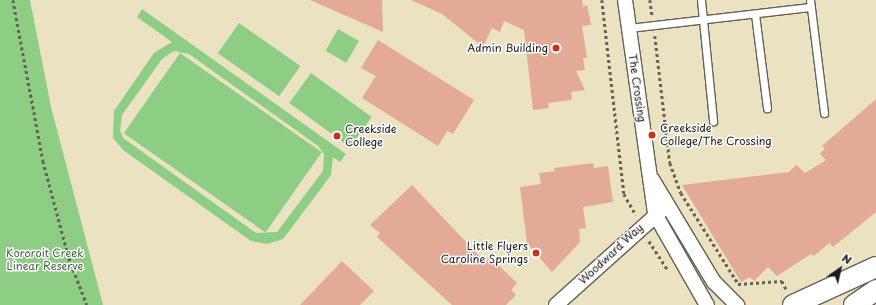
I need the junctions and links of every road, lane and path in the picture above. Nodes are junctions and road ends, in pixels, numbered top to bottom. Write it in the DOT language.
graph roads {
  1 [pos="13,0"];
  2 [pos="602,0"];
  3 [pos="625,0"];
  4 [pos="650,0"];
  5 [pos="701,0"];
  6 [pos="810,4"];
  7 [pos="755,14"];
  8 [pos="703,20"];
  9 [pos="653,25"];
  10 [pos="629,28"];
  11 [pos="767,108"];
  12 [pos="824,113"];
  13 [pos="713,121"];
  14 [pos="650,176"];
  15 [pos="669,205"];
  16 [pos="655,214"];
  17 [pos="642,226"];
  18 [pos="876,267"];
  19 [pos="669,273"];
  20 [pos="738,284"];
  21 [pos="876,290"];
  22 [pos="723,294"];
  23 [pos="794,304"];
  24 [pos="87,305"];
  25 [pos="556,305"];
  26 [pos="707,305"];
  27 [pos="737,305"];
  28 [pos="854,305"];
  1 -- 24 [label="path"];
  2 -- 17 [label="path"];
  3 -- 10 [label="street, The Crossing"];
  4 -- 9 [label="path"];
  5 -- 8 [label="lane"];
  6 -- 7 [label="lane"];
  6 -- 12 [label="lane"];
  7 -- 8 [label="lane"];
  7 -- 11 [label="lane"];
  8 -- 9 [label="lane"];
  8 -- 13 [label="lane"];
  9 -- 10 [label="lane"];
  9 -- 20 [label="path"];
  10 -- 14 [label="street, The Crossing"];
  14 -- 15 [label="street, The Crossing"];
  14 -- 16 [label="street, The Crossing"];
  15 -- 16 [label="street, Woodward Way"];
  15 -- 22 [label="street, The Crossing"];
  16 -- 17 [label="street, Woodward Way"];
  16 -- 26 [label="street, The Crossing"];
  17 -- 19 [label="path"];
  17 -- 25 [label="street, Woodward Way"];
  18 -- 23 [label="main road"];
  20 -- 22 [label="path"];
  20 -- 23 [label="path"];
  21 -- 28 [label="main road"];
  22 -- 27 [label="street, The Crossing"];
}
